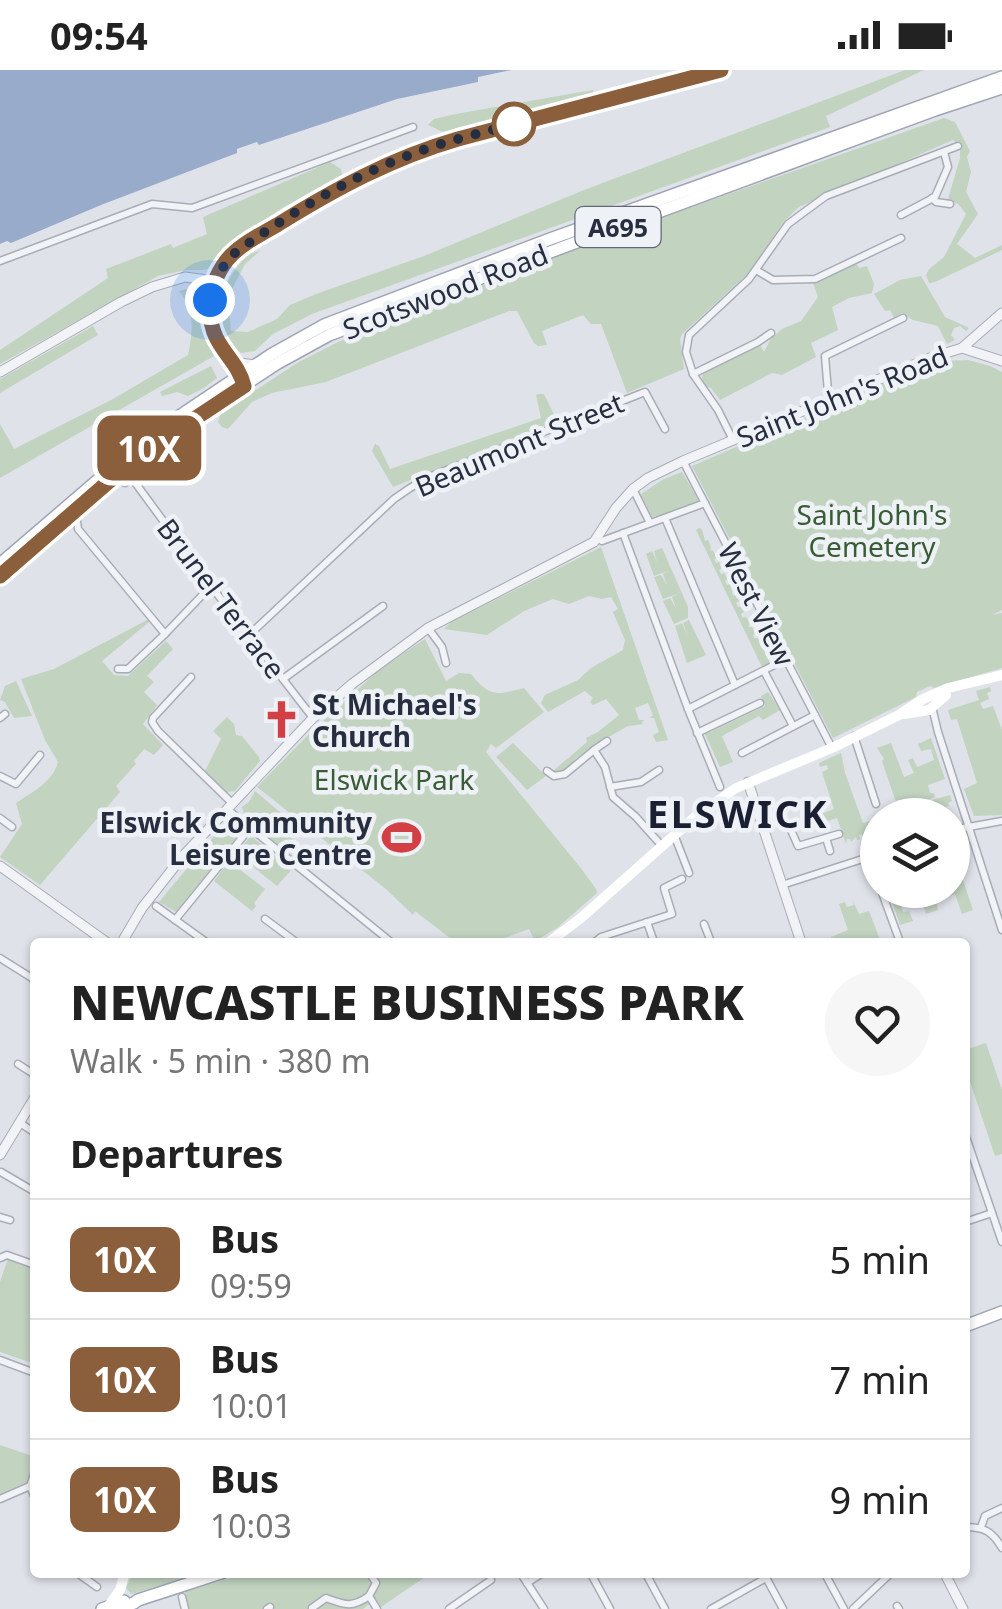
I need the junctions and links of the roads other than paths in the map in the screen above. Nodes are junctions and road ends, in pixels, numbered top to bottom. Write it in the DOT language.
graph roads {
  1 [pos="721,70"];
  2 [pos="1002,78"];
  3 [pos="1002,88"];
  4 [pos="413,127"];
  5 [pos="958,146"];
  6 [pos="944,152"];
  7 [pos="932,198"];
  8 [pos="950,204"];
  9 [pos="901,215"];
  10 [pos="901,238"];
  11 [pos="0,261"];
  12 [pos="756,270"];
  13 [pos="214,281"];
  14 [pos="1002,313"];
  15 [pos="903,318"];
  16 [pos="771,333"];
  17 [pos="962,348"];
  18 [pos="225,354"];
  19 [pos="1000,358"];
  20 [pos="255,366"];
  21 [pos="0,372"];
  22 [pos="693,374"];
  23 [pos="240,380"];
  24 [pos="831,400"];
  25 [pos="665,429"];
  26 [pos="734,440"];
  27 [pos="683,461"];
  28 [pos="132,477"];
  29 [pos="633,489"];
  30 [pos="705,503"];
  31 [pos="76,509"];
  32 [pos="665,518"];
  33 [pos="650,523"];
  34 [pos="59,525"];
  35 [pos="78,528"];
  36 [pos="624,533"];
  37 [pos="598,538"];
  38 [pos="0,564"];
  39 [pos="0,576"];
  40 [pos="211,586"];
  41 [pos="382,606"];
  42 [pos="428,628"];
  43 [pos="165,634"];
  44 [pos="248,635"];
  45 [pos="786,659"];
  46 [pos="446,662"];
  47 [pos="118,669"];
  48 [pos="764,670"];
  49 [pos="191,678"];
  50 [pos="283,679"];
  51 [pos="1001,680"];
  52 [pos="735,685"];
  53 [pos="760,703"];
  54 [pos="926,704"];
  55 [pos="688,709"];
  56 [pos="815,715"];
  57 [pos="313,718"];
  58 [pos="793,726"];
  59 [pos="698,733"];
  60 [pos="758,735"];
  61 [pos="854,736"];
  62 [pos="606,741"];
  63 [pos="764,742"];
  64 [pos="832,748"];
  65 [pos="594,750"];
  66 [pos="742,753"];
  67 [pos="40,756"];
  68 [pos="547,770"];
  69 [pos="659,770"];
  70 [pos="0,776"];
  71 [pos="748,782"];
  72 [pos="16,784"];
  73 [pos="610,787"];
  74 [pos="720,787"];
  75 [pos="12,792"];
  76 [pos="874,798"];
  77 [pos="958,798"];
  78 [pos="229,806"];
  79 [pos="0,818"];
  80 [pos="1002,820"];
  81 [pos="970,825"];
  82 [pos="12,827"];
  83 [pos="250,828"];
  84 [pos="791,830"];
  85 [pos="839,834"];
  86 [pos="970,834"];
  87 [pos="674,835"];
  88 [pos="826,838"];
  89 [pos="662,846"];
  90 [pos="860,860"];
  91 [pos="0,866"];
  92 [pos="836,868"];
  93 [pos="689,873"];
  94 [pos="682,880"];
  95 [pos="782,885"];
  96 [pos="156,906"];
  97 [pos="888,908"];
  98 [pos="265,919"];
  99 [pos="175,920"];
  100 [pos="1001,921"];
  101 [pos="647,922"];
  102 [pos="704,924"];
  103 [pos="1002,930"];
  104 [pos="100,938"];
  105 [pos="125,938"];
  106 [pos="200,938"];
  107 [pos="291,938"];
  108 [pos="386,938"];
  109 [pos="557,938"];
  110 [pos="599,938"];
  111 [pos="653,938"];
  112 [pos="709,938"];
  113 [pos="800,938"];
  114 [pos="899,938"];
  115 [pos="0,958"];
  116 [pos="30,977"];
  117 [pos="18,1064"];
  118 [pos="30,1072"];
  119 [pos="30,1106"];
  120 [pos="20,1123"];
  121 [pos="30,1130"];
  122 [pos="970,1149"];
  123 [pos="0,1155"];
  124 [pos="1,1172"];
  125 [pos="30,1187"];
  126 [pos="992,1213"];
  127 [pos="0,1217"];
  128 [pos="10,1220"];
  129 [pos="970,1220"];
  130 [pos="1002,1242"];
  131 [pos="0,1258"];
  132 [pos="30,1263"];
  133 [pos="1002,1312"];
  134 [pos="970,1324"];
  135 [pos="0,1360"];
  136 [pos="30,1370"];
  137 [pos="30,1486"];
  138 [pos="0,1499"];
  139 [pos="1002,1508"];
  140 [pos="980,1526"];
  141 [pos="970,1527"];
  142 [pos="1002,1548"];
  143 [pos="85,1578"];
  144 [pos="123,1578"];
  145 [pos="206,1578"];
  146 [pos="373,1578"];
  147 [pos="524,1578"];
  148 [pos="535,1578"];
  149 [pos="593,1578"];
  150 [pos="648,1578"];
  151 [pos="760,1578"];
  152 [pos="766,1578"];
  153 [pos="827,1578"];
  154 [pos="886,1578"];
  155 [pos="947,1578"];
  156 [pos="491,1580"];
  157 [pos="527,1583"];
  158 [pos="98,1587"];
  159 [pos="369,1596"];
  160 [pos="182,1597"];
  161 [pos="724,1606"];
  162 [pos="107,1608"];
  163 [pos="312,1608"];
  164 [pos="185,1609"];
  165 [pos="377,1609"];
  166 [pos="449,1609"];
  167 [pos="544,1609"];
  168 [pos="610,1609"];
  169 [pos="666,1609"];
  170 [pos="711,1609"];
  171 [pos="783,1609"];
  172 [pos="844,1609"];
  173 [pos="854,1609"];
  174 [pos="964,1609"];
  1 -- 13 [label="street"];
  2 -- 20 [label="main road, Scotswood Road / A695"];
  3 -- 23 [label="main road, Scotswood Road / A695"];
  4 -- 11 [label="street"];
  5 -- 6 [label="street"];
  6 -- 7 [label="street"];
  6 -- 12 [label="street"];
  7 -- 8 [label="street"];
  7 -- 9 [label="street"];
  10 -- 12 [label="street"];
  12 -- 22 [label="street"];
  13 -- 18 [label="street"];
  13 -- 21 [label="street"];
  14 -- 17 [label="street"];
  15 -- 24 [label="street"];
  16 -- 22 [label="street"];
  17 -- 19 [label="street, Saint John's Road"];
  17 -- 24 [label="street, Saint John's Road"];
  18 -- 20 [label="street"];
  18 -- 23 [label="street"];
  20 -- 23 [label="main road, Scotswood Road / A695"];
  22 -- 26 [label="street"];
  23 -- 31 [label="main road, Scotswood Road / A695"];
  23 -- 38 [label="main road, Scotswood Road / A695"];
  24 -- 26 [label="street, Saint John's Road"];
  25 -- 44 [label="street, Beaumont Street"];
  26 -- 27 [label="street, Saint John's Road"];
  27 -- 29 [label="street, Saint John's Road"];
  27 -- 30 [label="street, West View"];
  28 -- 40 [label="street, Brunel Terrace"];
  29 -- 33 [label="street"];
  29 -- 37 [label="street"];
  30 -- 32 [label="street"];
  30 -- 45 [label="street, West View"];
  31 -- 34 [label="main road, Scotswood Road / A695"];
  31 -- 35 [label="street"];
  32 -- 33 [label="street"];
  32 -- 52 [label="street"];
  33 -- 36 [label="street"];
  34 -- 35 [label="street"];
  34 -- 39 [label="main road, Scotswood Road / A695"];
  35 -- 43 [label="street"];
  36 -- 37 [label="street"];
  36 -- 55 [label="street"];
  37 -- 42 [label="street"];
  40 -- 43 [label="street"];
  40 -- 44 [label="street, Brunel Terrace"];
  41 -- 50 [label="street"];
  42 -- 46 [label="street"];
  42 -- 57 [label="street"];
  43 -- 47 [label="street"];
  44 -- 50 [label="street, Brunel Terrace"];
  45 -- 48 [label="street"];
  45 -- 56 [label="street, West View"];
  48 -- 52 [label="street"];
  48 -- 58 [label="street"];
  49 -- 78 [label="street"];
  50 -- 57 [label="street, Brunel Terrace"];
  51 -- 54 [label="main road"];
  52 -- 55 [label="street"];
  53 -- 59 [label="street"];
  54 -- 61 [label="main road"];
  54 -- 77 [label="street"];
  55 -- 59 [label="street"];
  56 -- 58 [label="street"];
  56 -- 64 [label="street, West View"];
  57 -- 78 [label="street"];
  58 -- 63 [label="street"];
  59 -- 74 [label="street"];
  60 -- 63 [label="street"];
  61 -- 64 [label="main road"];
  61 -- 76 [label="street"];
  62 -- 65 [label="street"];
  63 -- 66 [label="street"];
  64 -- 71 [label="main road"];
  65 -- 68 [label="street"];
  65 -- 73 [label="street"];
  67 -- 72 [label="street"];
  69 -- 73 [label="street"];
  70 -- 72 [label="street"];
  71 -- 87 [label="main road"];
  71 -- 95 [label="street"];
  72 -- 75 [label="street"];
  73 -- 89 [label="street"];
  78 -- 83 [label="street"];
  78 -- 105 [label="street"];
  79 -- 82 [label="street"];
  80 -- 81 [label="street"];
  83 -- 99 [label="street"];
  83 -- 108 [label="street"];
  84 -- 88 [label="street"];
  85 -- 88 [label="street"];
  86 -- 100 [label="street"];
  87 -- 89 [label="main road"];
  87 -- 93 [label="street"];
  88 -- 92 [label="street"];
  89 -- 109 [label="main road"];
  90 -- 92 [label="street"];
  91 -- 104 [label="street"];
  92 -- 95 [label="street"];
  94 -- 101 [label="street"];
  95 -- 113 [label="street"];
  96 -- 99 [label="street"];
  97 -- 114 [label="street"];
  98 -- 107 [label="street"];
  99 -- 106 [label="street"];
  100 -- 103 [label="street"];
  101 -- 110 [label="street"];
  101 -- 111 [label="street"];
  102 -- 112 [label="street"];
  115 -- 116 [label="street"];
  117 -- 118 [label="street"];
  119 -- 120 [label="street"];
  120 -- 121 [label="street"];
  120 -- 123 [label="street"];
  122 -- 126 [label="street"];
  124 -- 125 [label="street"];
  126 -- 129 [label="street"];
  126 -- 130 [label="street"];
  127 -- 128 [label="street"];
  131 -- 132 [label="street"];
  133 -- 134 [label="main road"];
  135 -- 136 [label="street"];
  137 -- 138 [label="street"];
  139 -- 140 [label="street"];
  140 -- 141 [label="street"];
  140 -- 142 [label="street"];
  143 -- 158 [label="street"];
  144 -- 162 [label="main road"];
  145 -- 162 [label="main road"];
  146 -- 159 [label="street"];
  147 -- 157 [label="street"];
  148 -- 157 [label="street"];
  149 -- 168 [label="street"];
  150 -- 169 [label="street"];
  151 -- 161 [label="street"];
  152 -- 171 [label="street"];
  153 -- 172 [label="street"];
  154 -- 173 [label="street"];
  155 -- 174 [label="street"];
  156 -- 166 [label="street"];
  157 -- 167 [label="street"];
  159 -- 163 [label="street"];
  159 -- 165 [label="street"];
  160 -- 164 [label="street"];
  161 -- 170 [label="street"];
}
